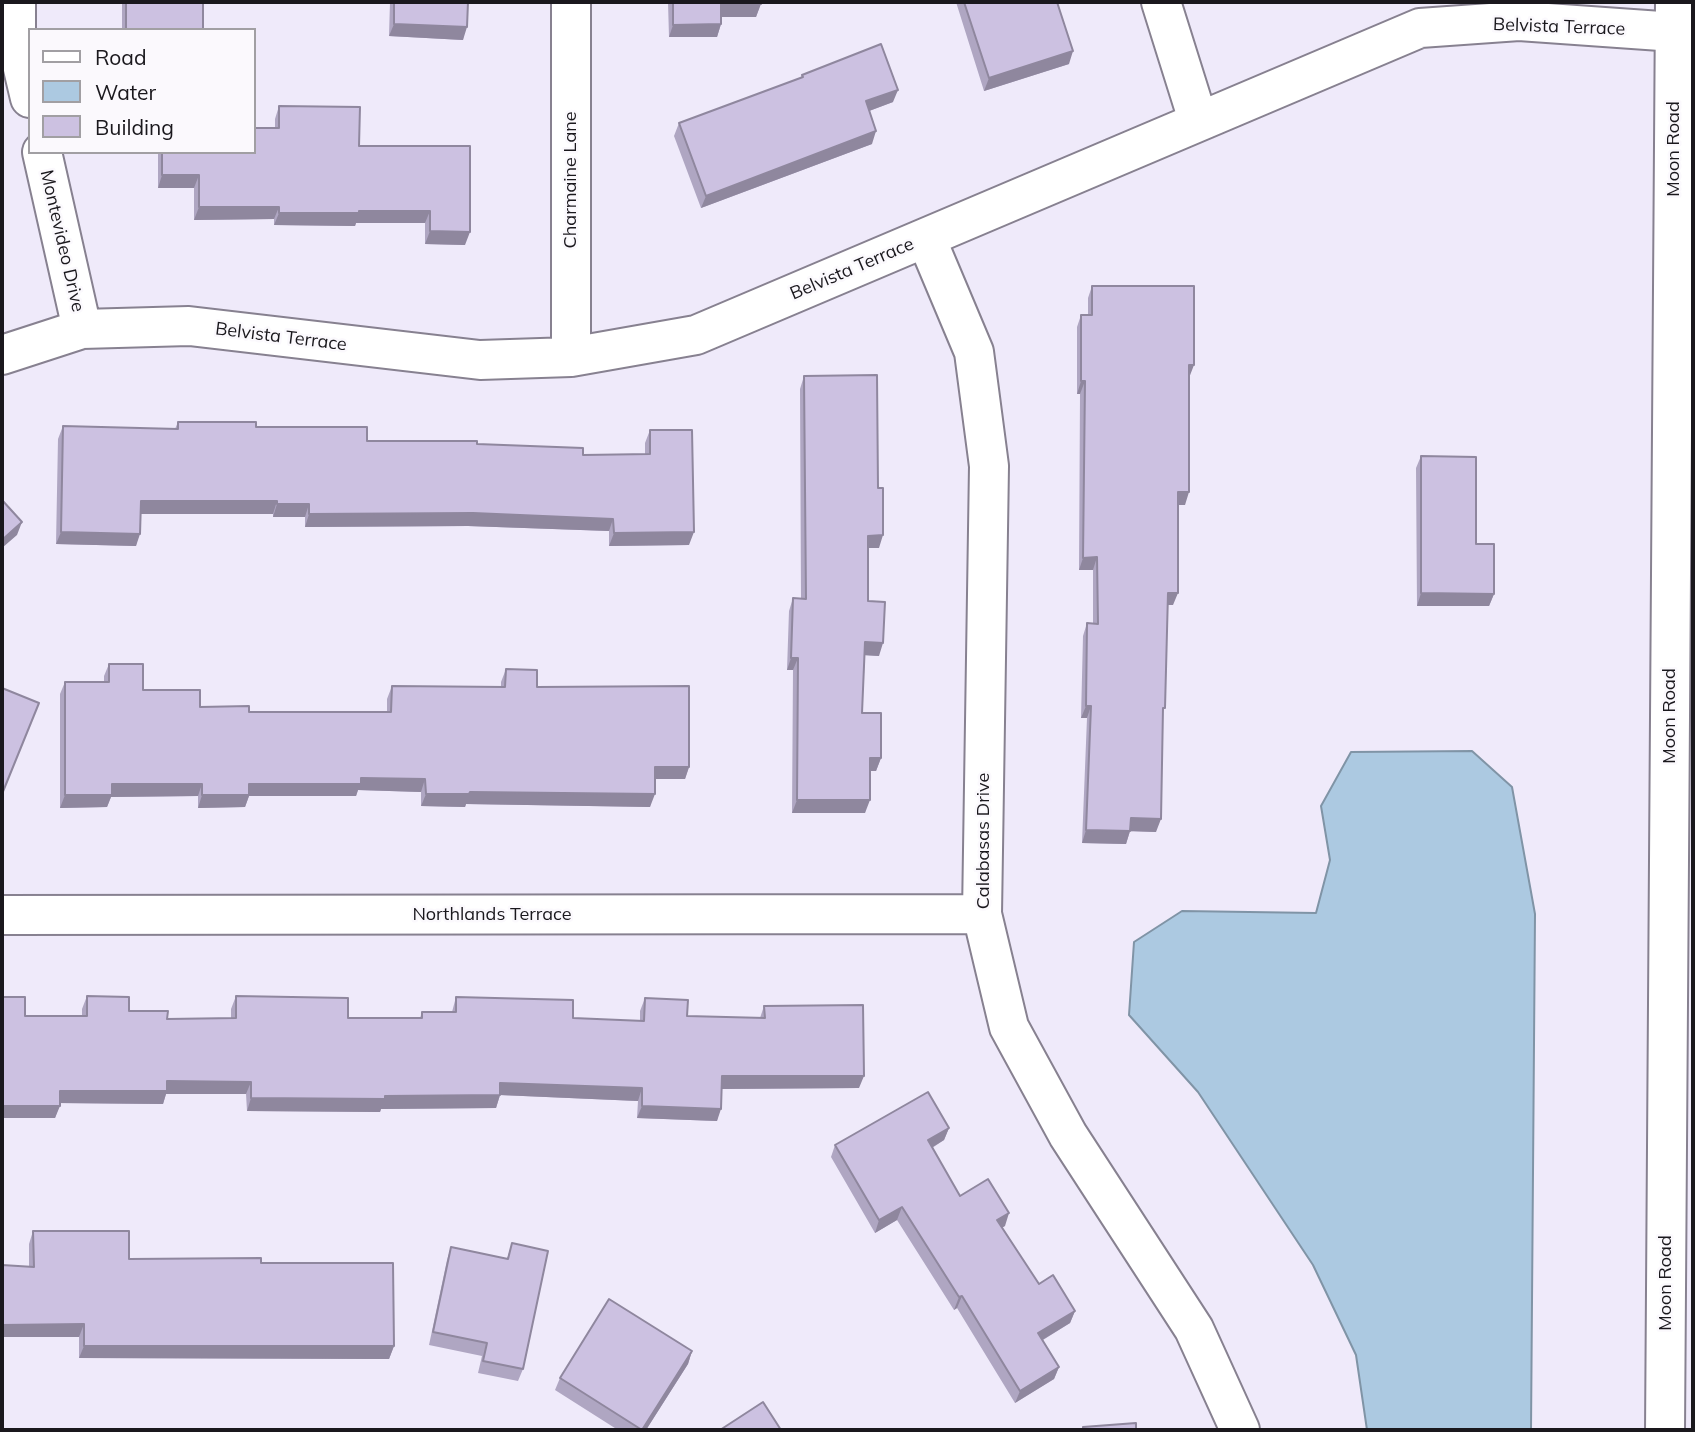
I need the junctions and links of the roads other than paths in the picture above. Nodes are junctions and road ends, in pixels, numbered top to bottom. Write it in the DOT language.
graph roads {
  1 [pos="16,2"];
  2 [pos="571,2"];
  3 [pos="1161,2"];
  4 [pos="1675,17"];
  5 [pos="28,90"];
  6 [pos="1198,120"];
  7 [pos="42,154"];
  8 [pos="926,239"];
  9 [pos="82,329"];
  10 [pos="2,355"];
  11 [pos="571,357"];
  12 [pos="982,914"];
  13 [pos="2,915"];
  14 [pos="1240,1430"];
  15 [pos="1665,1430"];
  1 -- 5 [label="street"];
  2 -- 11 [label="street, Charmaine Lane"];
  3 -- 6 [label="street"];
  4 -- 6 [label="street, Belvista Terrace"];
  4 -- 15 [label="street, Moon Road"];
  6 -- 8 [label="street, Belvista Terrace"];
  7 -- 9 [label="street, Montevideo Drive"];
  8 -- 11 [label="street, Belvista Terrace"];
  8 -- 12 [label="street, Calabasas Drive"];
  9 -- 10 [label="street, Belvista Terrace"];
  9 -- 11 [label="street, Belvista Terrace"];
  12 -- 13 [label="street, Northlands Terrace"];
  12 -- 14 [label="street, Calabasas Drive"];
}
